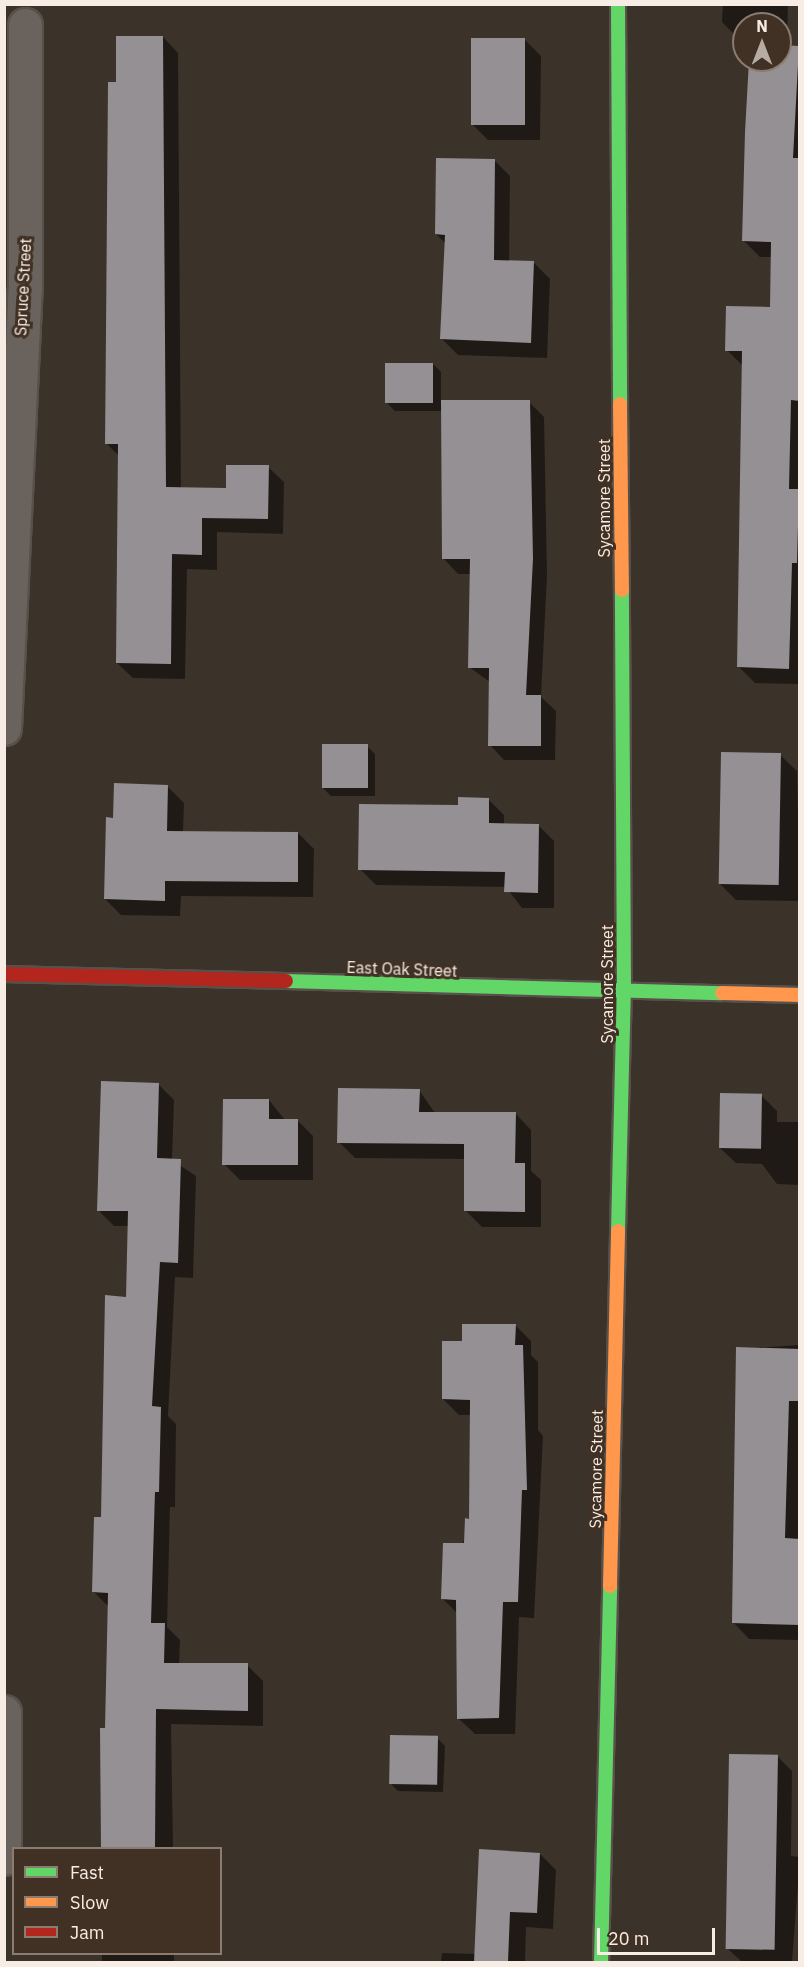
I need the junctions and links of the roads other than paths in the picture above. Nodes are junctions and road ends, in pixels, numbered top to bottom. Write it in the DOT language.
graph roads {
  1 [pos="618,4"];
  2 [pos="25,25"];
  3 [pos="11,362"];
  4 [pos="4,728"];
  5 [pos="4,974"];
  6 [pos="624,992"];
  7 [pos="800,995"];
  8 [pos="4,1712"];
  9 [pos="4,1858"];
  10 [pos="601,1962"];
  1 -- 6 [label="street, Sycamore Street"];
  2 -- 3 [label="street, Spruce Street"];
  3 -- 4 [label="street, Spruce Street"];
  5 -- 6 [label="street, East Oak Street"];
  6 -- 7 [label="street, East Oak Street"];
  6 -- 10 [label="street, Sycamore Street"];
  8 -- 9 [label="street"];
}
